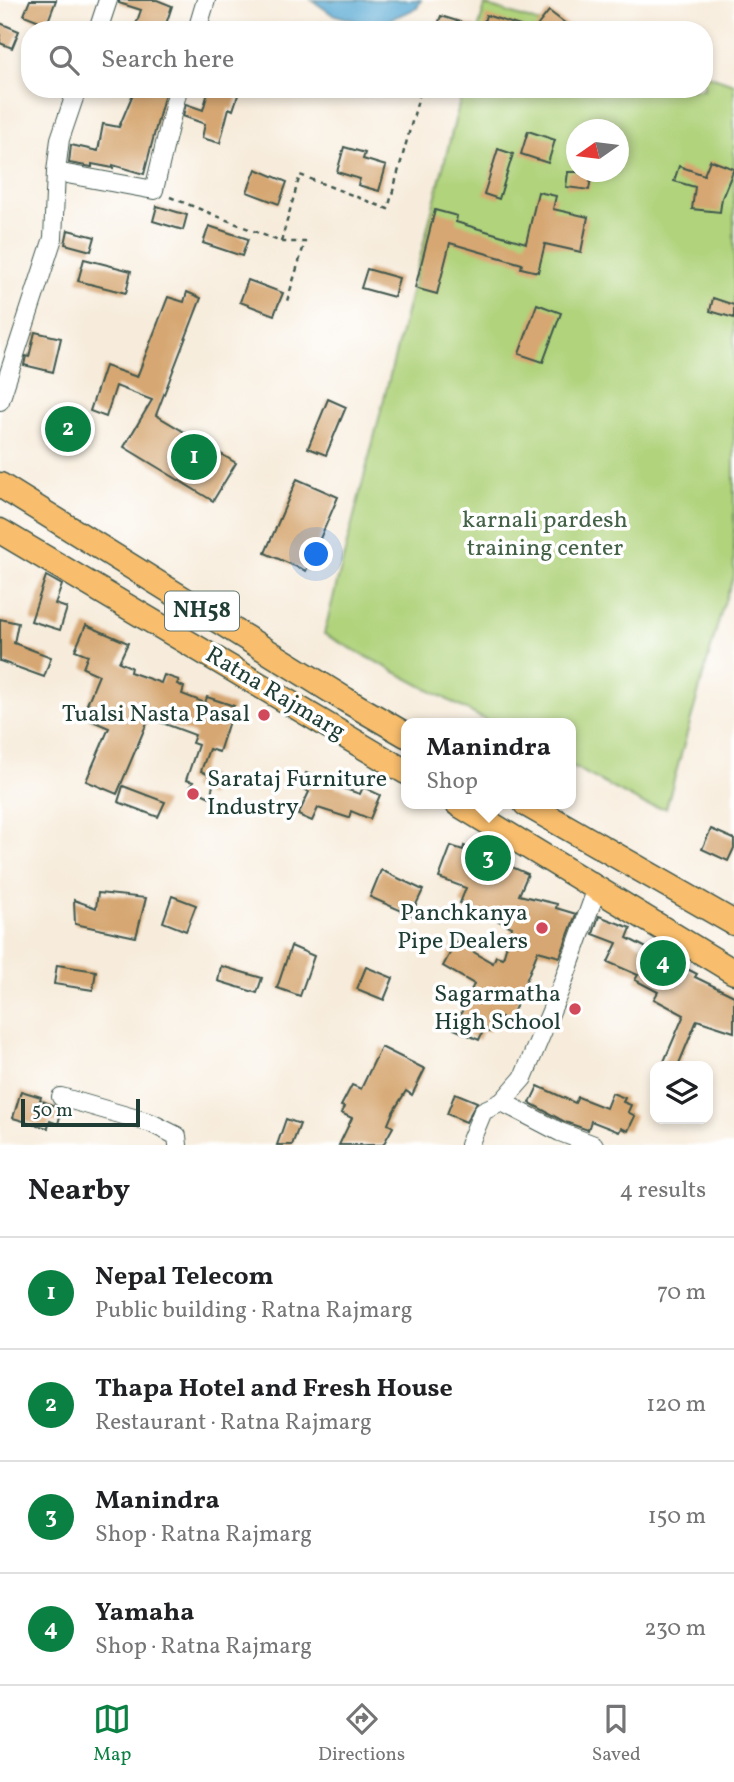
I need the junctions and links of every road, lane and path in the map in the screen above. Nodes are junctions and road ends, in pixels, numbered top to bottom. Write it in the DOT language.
graph roads {
  1 [pos="108,0"];
  2 [pos="206,0"];
  3 [pos="101,21"];
  4 [pos="200,21"];
  5 [pos="74,98"];
  6 [pos="176,98"];
  7 [pos="419,98"];
  8 [pos="56,172"];
  9 [pos="154,190"];
  10 [pos="281,242"];
  11 [pos="287,301"];
  12 [pos="0,401"];
  13 [pos="0,485"];
  14 [pos="0,531"];
  15 [pos="401,732"];
  16 [pos="401,769"];
  17 [pos="466,809"];
  18 [pos="535,809"];
  19 [pos="597,888"];
  20 [pos="734,923"];
  21 [pos="734,972"];
  22 [pos="61,1097"];
  23 [pos="502,1102"];
  24 [pos="178,1145"];
  25 [pos="469,1145"];
  26 [pos="594,1145"];
  1 -- 3 [label="street"];
  2 -- 4 [label="street"];
  5 -- 8 [label="street"];
  6 -- 9 [label="street"];
  7 -- 10 [label="path"];
  8 -- 9 [label="street"];
  8 -- 12 [label="street"];
  9 -- 10 [label="path"];
  10 -- 11 [label="path"];
  13 -- 15 [label="highway, Ratna Rajmarg / NH58"];
  14 -- 16 [label="highway, Ratna Rajmarg / NH58"];
  17 -- 19 [label="highway"];
  18 -- 20 [label="highway"];
  19 -- 21 [label="highway"];
  19 -- 23 [label="street"];
  22 -- 24 [label="street"];
  23 -- 25 [label="street"];
  23 -- 26 [label="street"];
}
